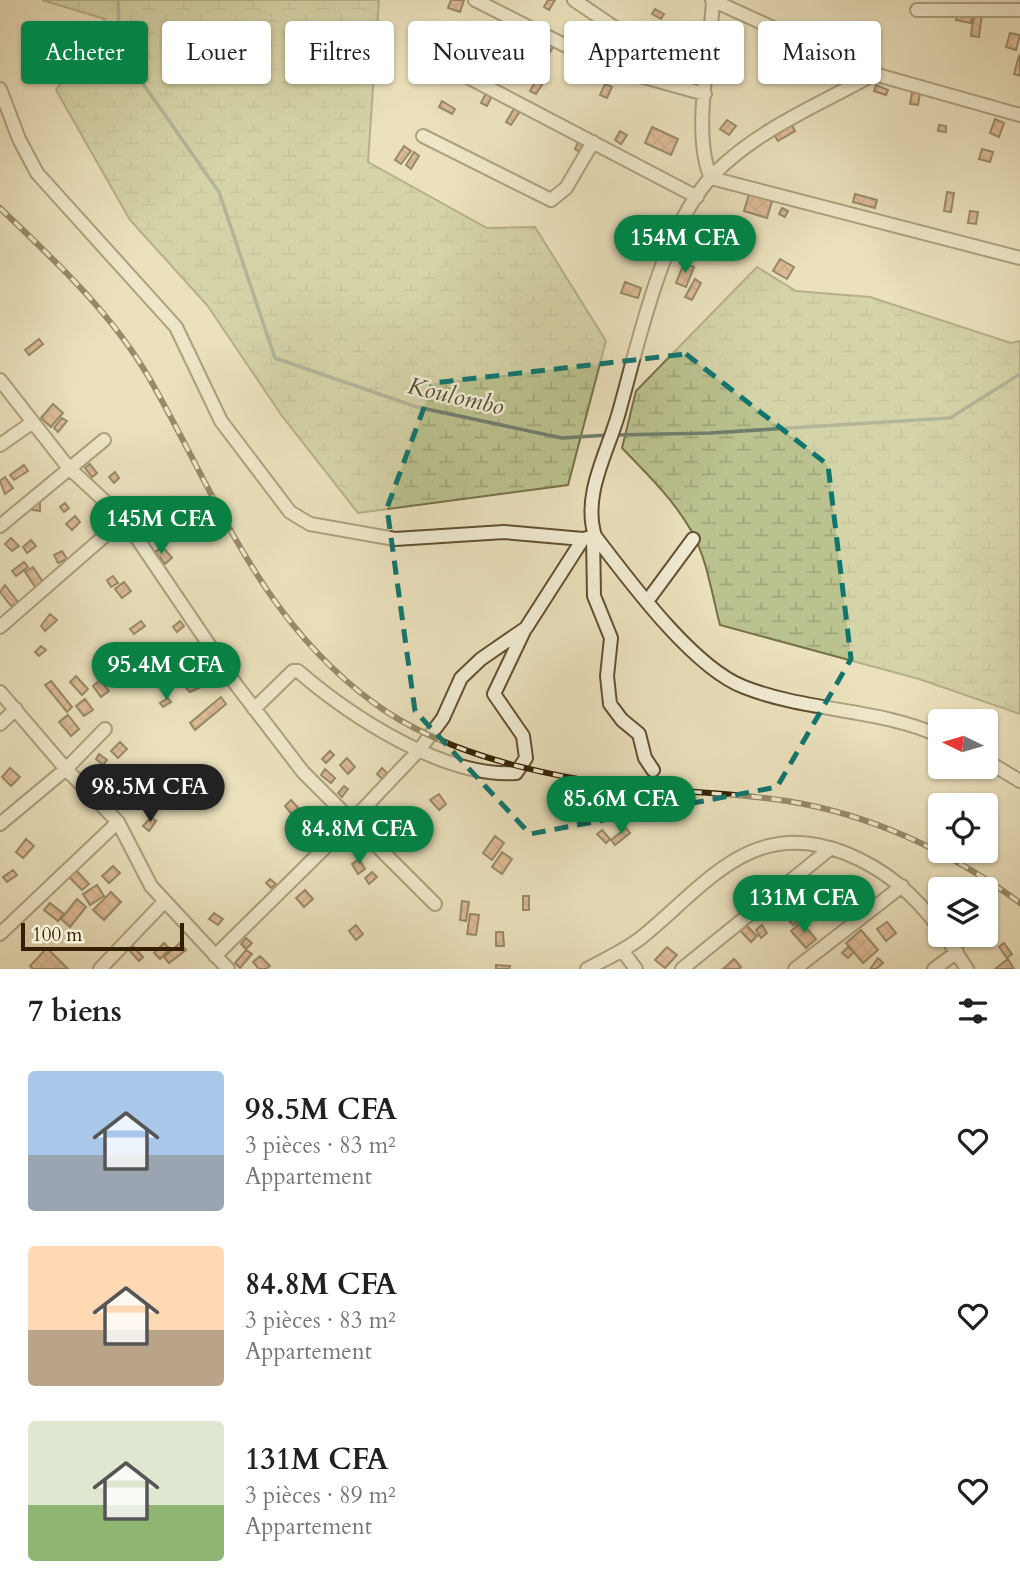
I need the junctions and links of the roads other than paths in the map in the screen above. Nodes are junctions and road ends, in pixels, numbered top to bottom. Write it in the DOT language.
graph roads {
  1 [pos="475,0"];
  2 [pos="574,0"];
  3 [pos="712,0"];
  4 [pos="1020,9"];
  5 [pos="917,10"];
  6 [pos="605,21"];
  7 [pos="758,21"];
  8 [pos="881,76"];
  9 [pos="481,84"];
  10 [pos="856,84"];
  11 [pos="0,89"];
  12 [pos="705,94"];
  13 [pos="1020,115"];
  14 [pos="423,136"];
  15 [pos="593,142"];
  16 [pos="711,178"];
  17 [pos="697,197"];
  18 [pos="1020,258"];
  19 [pos="0,380"];
  20 [pos="33,422"];
  21 [pos="104,440"];
  22 [pos="0,445"];
  23 [pos="68,467"];
  24 [pos="124,519"];
  25 [pos="0,526"];
  26 [pos="590,537"];
  27 [pos="692,539"];
  28 [pos="648,600"];
  29 [pos="0,626"];
  30 [pos="526,628"];
  31 [pos="0,692"];
  32 [pos="16,709"];
  33 [pos="254,709"];
  34 [pos="0,724"];
  35 [pos="106,729"];
  36 [pos="928,731"];
  37 [pos="420,749"];
  38 [pos="998,768"];
  39 [pos="66,769"];
  40 [pos="653,770"];
  41 [pos="1020,781"];
  42 [pos="118,822"];
  43 [pos="351,822"];
  44 [pos="0,824"];
  45 [pos="831,848"];
  46 [pos="902,886"];
  47 [pos="165,901"];
  48 [pos="435,904"];
  49 [pos="928,915"];
  50 [pos="0,934"];
  51 [pos="953,947"];
  52 [pos="622,950"];
  53 [pos="957,952"];
  54 [pos="215,956"];
  55 [pos="100,969"];
  56 [pos="228,969"];
  57 [pos="587,969"];
  58 [pos="636,969"];
  59 [pos="682,969"];
  60 [pos="795,969"];
  61 [pos="934,969"];
  62 [pos="967,969"];
  1 -- 12 [label="street"];
  2 -- 6 [label="street"];
  3 -- 7 [label="street"];
  3 -- 12 [label="street"];
  4 -- 5 [label="street"];
  8 -- 13 [label="street"];
  9 -- 15 [label="street"];
  10 -- 16 [label="street"];
  11 -- 26 [label="street"];
  12 -- 16 [label="street"];
  14 -- 15 [label="street"];
  15 -- 17 [label="street"];
  16 -- 17 [label="street"];
  16 -- 18 [label="street"];
  17 -- 26 [label="street"];
  19 -- 20 [label="street"];
  20 -- 22 [label="street"];
  20 -- 23 [label="street"];
  21 -- 23 [label="street"];
  23 -- 24 [label="street"];
  23 -- 25 [label="street"];
  24 -- 29 [label="street"];
  24 -- 33 [label="street"];
  26 -- 28 [label="street"];
  26 -- 30 [label="street"];
  26 -- 40 [label="street"];
  27 -- 28 [label="street"];
  28 -- 36 [label="street"];
  30 -- 37 [label="street"];
  30 -- 37 [label="street"];
  31 -- 32 [label="street"];
  32 -- 34 [label="street"];
  32 -- 39 [label="street"];
  33 -- 37 [label="street"];
  33 -- 43 [label="street"];
  35 -- 39 [label="street"];
  37 -- 43 [label="street"];
  38 -- 41 [label="street"];
  39 -- 42 [label="street"];
  39 -- 44 [label="street"];
  42 -- 47 [label="street"];
  42 -- 50 [label="street"];
  43 -- 48 [label="street"];
  43 -- 54 [label="street"];
  45 -- 46 [label="street"];
  45 -- 52 [label="street"];
  45 -- 59 [label="street"];
  46 -- 49 [label="street"];
  46 -- 60 [label="street"];
  47 -- 54 [label="street"];
  47 -- 55 [label="street"];
  51 -- 53 [label="street"];
  52 -- 57 [label="street"];
  52 -- 58 [label="street"];
  53 -- 61 [label="street"];
  53 -- 62 [label="street"];
  54 -- 56 [label="street"];
}
